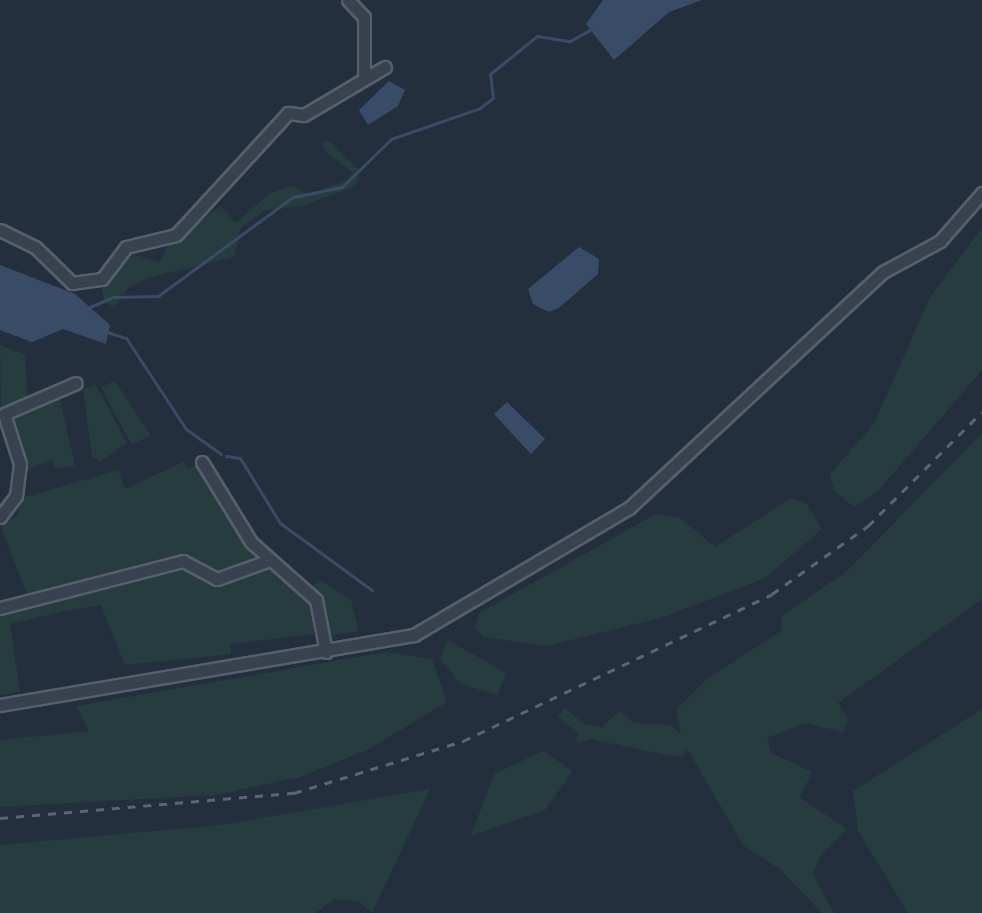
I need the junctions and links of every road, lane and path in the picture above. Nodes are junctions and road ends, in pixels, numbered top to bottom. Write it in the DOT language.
graph roads {
  1 [pos="348,0"];
  2 [pos="385,67"];
  3 [pos="364,78"];
  4 [pos="982,193"];
  5 [pos="0,230"];
  6 [pos="76,383"];
  7 [pos="202,462"];
  8 [pos="0,517"];
  9 [pos="270,560"];
  10 [pos="0,608"];
  11 [pos="326,652"];
  12 [pos="0,705"];
  1 -- 3 [label="street"];
  2 -- 3 [label="street"];
  3 -- 5 [label="street"];
  4 -- 11 [label="street"];
  6 -- 8 [label="street"];
  7 -- 9 [label="street"];
  9 -- 10 [label="street"];
  9 -- 11 [label="street"];
  11 -- 12 [label="street"];
}
